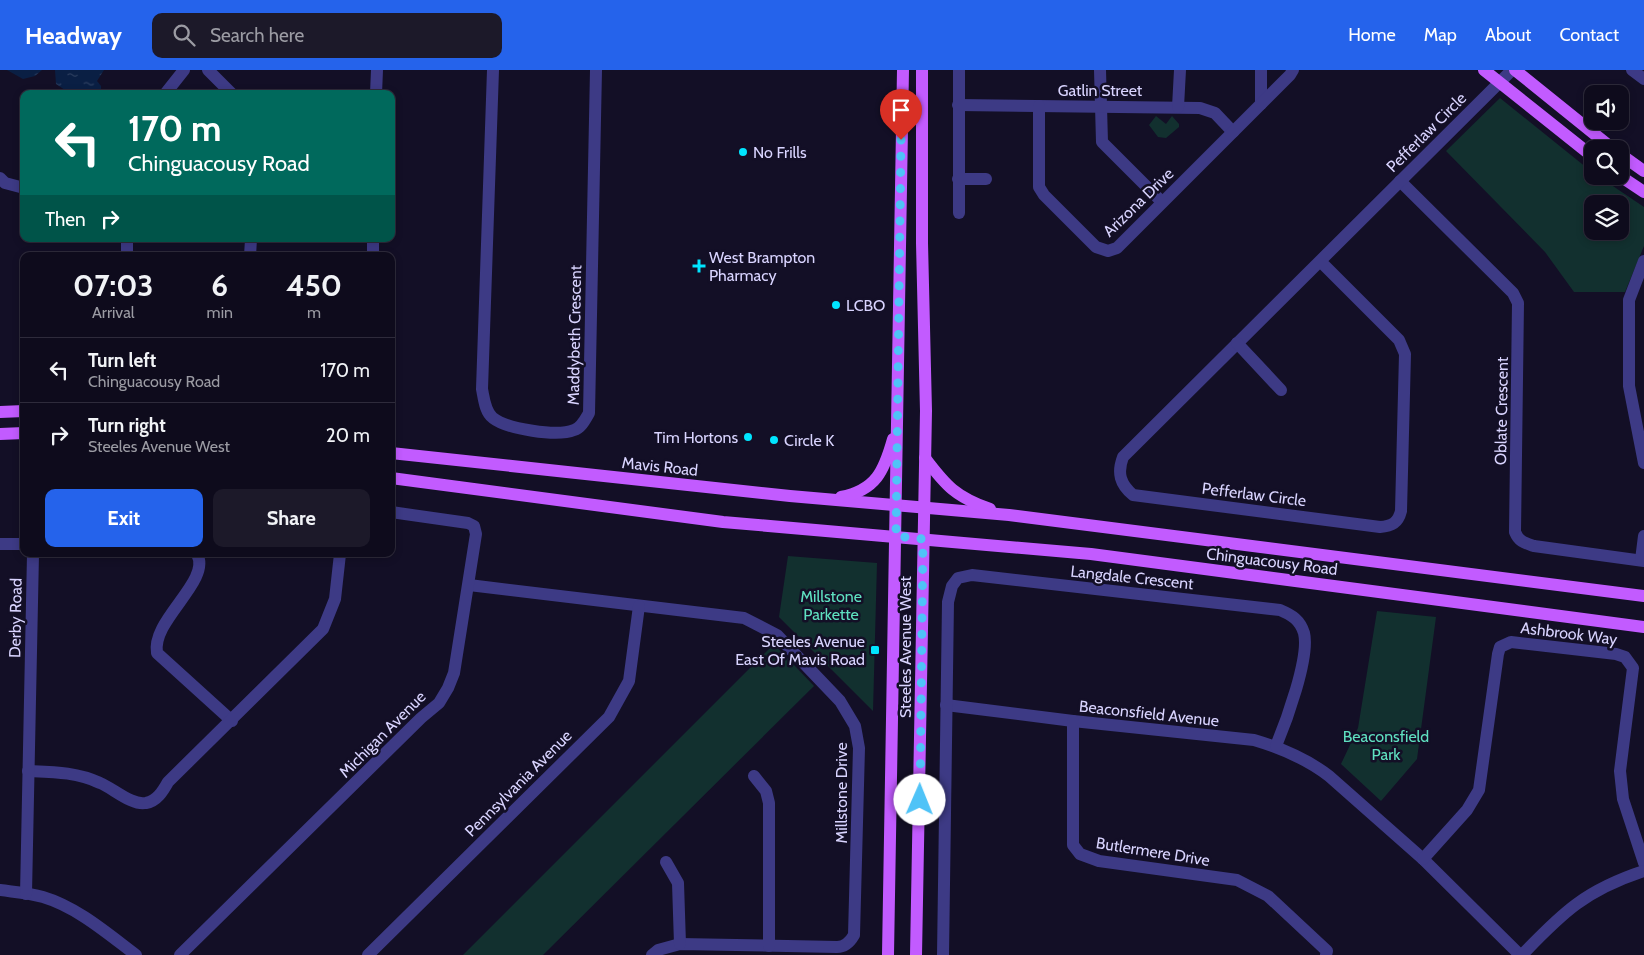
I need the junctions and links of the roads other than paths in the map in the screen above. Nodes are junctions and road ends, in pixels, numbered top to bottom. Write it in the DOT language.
graph roads {
  1 [pos="184,70"];
  2 [pos="208,70"];
  3 [pos="377,70"];
  4 [pos="493,70"];
  5 [pos="596,70"];
  6 [pos="902,70"];
  7 [pos="922,70"];
  8 [pos="959,70"];
  9 [pos="1100,70"];
  10 [pos="1180,70"];
  11 [pos="1261,70"];
  12 [pos="1292,70"];
  13 [pos="1484,70"];
  14 [pos="1514,70"];
  15 [pos="1632,70"];
  16 [pos="1644,79"];
  17 [pos="1500,82"];
  18 [pos="168,90"];
  19 [pos="228,90"];
  20 [pos="376,90"];
  21 [pos="1261,104"];
  22 [pos="958,105"];
  23 [pos="1039,106"];
  24 [pos="1100,107"];
  25 [pos="1178,107"];
  26 [pos="1233,132"];
  27 [pos="1602,140"];
  28 [pos="1584,150"];
  29 [pos="1629,160"];
  30 [pos="1644,170"];
  31 [pos="0,178"];
  32 [pos="958,179"];
  33 [pos="986,179"];
  34 [pos="1400,181"];
  35 [pos="1629,182"];
  36 [pos="20,187"];
  37 [pos="1644,192"];
  38 [pos="1162,202"];
  39 [pos="959,212"];
  40 [pos="1320,260"];
  41 [pos="1644,262"];
  42 [pos="1237,343"];
  43 [pos="1281,390"];
  44 [pos="20,411"];
  45 [pos="0,412"];
  46 [pos="897,422"];
  47 [pos="20,433"];
  48 [pos="0,434"];
  49 [pos="395,454"];
  50 [pos="405,456"];
  51 [pos="925,458"];
  52 [pos="1644,463"];
  53 [pos="396,478"];
  54 [pos="829,500"];
  55 [pos="896,506"];
  56 [pos="925,508"];
  57 [pos="395,513"];
  58 [pos="1009,515"];
  59 [pos="896,536"];
  60 [pos="1644,536"];
  61 [pos="923,539"];
  62 [pos="0,544"];
  63 [pos="20,544"];
  64 [pos="33,557"];
  65 [pos="198,557"];
  66 [pos="340,557"];
  67 [pos="1642,560"];
  68 [pos="469,585"];
  69 [pos="1644,596"];
  70 [pos="639,606"];
  71 [pos="1644,627"];
  72 [pos="946,705"];
  73 [pos="232,721"];
  74 [pos="1073,721"];
  75 [pos="1276,746"];
  76 [pos="28,771"];
  77 [pos="754,776"];
  78 [pos="1423,859"];
  79 [pos="666,862"];
  80 [pos="1644,863"];
  81 [pos="1644,872"];
  82 [pos="0,890"];
  83 [pos="26,894"];
  84 [pos="680,944"];
  85 [pos="769,946"];
  86 [pos="136,955"];
  87 [pos="180,955"];
  88 [pos="368,955"];
  89 [pos="652,955"];
  90 [pos="888,955"];
  91 [pos="916,955"];
  92 [pos="944,955"];
  93 [pos="1326,955"];
  94 [pos="1521,955"];
  1 -- 18 [label="street"];
  2 -- 19 [label="street"];
  3 -- 20 [label="street"];
  4 -- 5 [label="street, Maddybeth Crescent"];
  6 -- 46 [label="main road, Steeles Avenue West"];
  7 -- 51 [label="main road, Steeles Avenue West"];
  8 -- 22 [label="street"];
  9 -- 24 [label="street"];
  10 -- 25 [label="street"];
  11 -- 21 [label="street"];
  12 -- 21 [label="street, Arizona Drive"];
  13 -- 17 [label="main road"];
  14 -- 17 [label="street, Pefferlaw Circle"];
  14 -- 27 [label="main road"];
  15 -- 16 [label="street"];
  17 -- 28 [label="main road"];
  17 -- 34 [label="street, Pefferlaw Circle"];
  21 -- 26 [label="street, Arizona Drive"];
  22 -- 23 [label="street, Gatlin Street"];
  22 -- 32 [label="street"];
  23 -- 24 [label="street, Gatlin Street"];
  23 -- 38 [label="street, Arizona Drive"];
  24 -- 25 [label="street, Gatlin Street"];
  24 -- 38 [label="street"];
  25 -- 26 [label="street, Gatlin Street"];
  26 -- 38 [label="street, Arizona Drive"];
  29 -- 30 [label="main road"];
  31 -- 36 [label="street"];
  32 -- 33 [label="street"];
  32 -- 39 [label="street"];
  34 -- 40 [label="street, Pefferlaw Circle"];
  34 -- 67 [label="street, Oblate Crescent"];
  35 -- 37 [label="main road"];
  40 -- 42 [label="street, Pefferlaw Circle"];
  40 -- 42 [label="street, Pefferlaw Circle"];
  41 -- 52 [label="street"];
  42 -- 43 [label="street"];
  44 -- 45 [label="main road"];
  46 -- 54 [label="main road"];
  46 -- 55 [label="main road, Steeles Avenue West"];
  47 -- 48 [label="main road"];
  49 -- 50 [label="main road, Mavis Road"];
  50 -- 53 [label="main road"];
  50 -- 54 [label="main road, Mavis Road"];
  51 -- 56 [label="main road, Steeles Avenue West"];
  51 -- 58 [label="main road"];
  53 -- 59 [label="main road"];
  54 -- 55 [label="main road, Mavis Road"];
  55 -- 56 [label="main road, Mavis Road"];
  55 -- 59 [label="main road, Steeles Avenue West"];
  56 -- 58 [label="main road, Chinguacousy Road"];
  56 -- 61 [label="main road, Steeles Avenue West"];
  57 -- 68 [label="street, Michigan Avenue"];
  58 -- 69 [label="main road, Chinguacousy Road"];
  59 -- 61 [label="main road, Chinguacousy Road"];
  59 -- 90 [label="main road, Steeles Avenue West"];
  60 -- 67 [label="street, Oblate Crescent"];
  61 -- 71 [label="main road, Chinguacousy Road"];
  61 -- 91 [label="main road, Steeles Avenue West"];
  62 -- 63 [label="street"];
  64 -- 76 [label="street, Derby Road"];
  65 -- 73 [label="street"];
  66 -- 73 [label="street"];
  68 -- 70 [label="street, Millstone Drive"];
  68 -- 87 [label="street, Michigan Avenue"];
  70 -- 85 [label="street, Millstone Drive"];
  70 -- 88 [label="street, Pennsylvania Avenue"];
  72 -- 74 [label="street, Beaconsfield Avenue"];
  72 -- 75 [label="street, Langdale Crescent"];
  72 -- 92 [label="street"];
  73 -- 76 [label="street"];
  74 -- 75 [label="street, Beaconsfield Avenue"];
  74 -- 93 [label="street, Butlermere Drive"];
  75 -- 78 [label="street, Beaconsfield Avenue"];
  76 -- 83 [label="street, Derby Road"];
  77 -- 85 [label="street"];
  78 -- 80 [label="street, Ashbrook Way"];
  78 -- 94 [label="street, Beaconsfield Avenue"];
  79 -- 84 [label="street"];
  81 -- 94 [label="street"];
  82 -- 83 [label="street"];
  83 -- 86 [label="street"];
  84 -- 85 [label="street, Millstone Drive"];
  84 -- 89 [label="street, Millstone Drive"];
}
